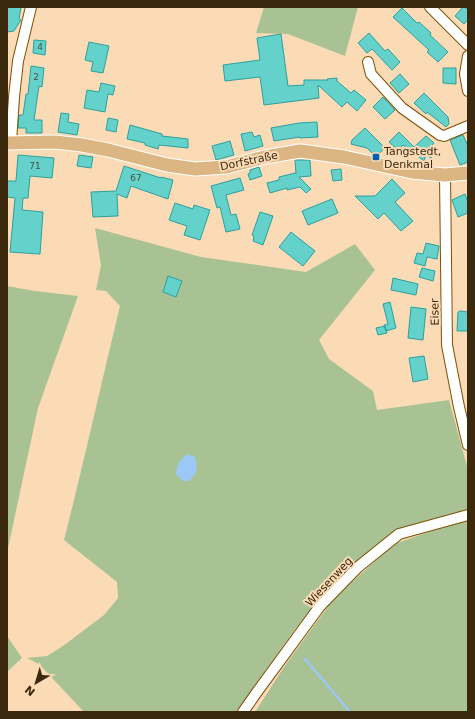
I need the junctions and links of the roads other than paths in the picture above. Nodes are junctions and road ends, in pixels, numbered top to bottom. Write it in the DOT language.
graph roads {
  1 [pos="31,7"];
  2 [pos="430,7"];
  3 [pos="468,44"];
  4 [pos="468,56"];
  5 [pos="368,62"];
  6 [pos="468,91"];
  7 [pos="468,126"];
  8 [pos="9,142"];
  9 [pos="468,173"];
  10 [pos="445,175"];
  11 [pos="468,446"];
  12 [pos="468,515"];
  13 [pos="243,712"];
  1 -- 8 [label="street"];
  2 -- 3 [label="street"];
  4 -- 6 [label="street"];
  5 -- 7 [label="street"];
  8 -- 10 [label="main road, Dorfstraße"];
  9 -- 10 [label="main road, Dorfstraße"];
  10 -- 11 [label="street, Eiser"];
  12 -- 13 [label="street, Wiesenweg"];
}
